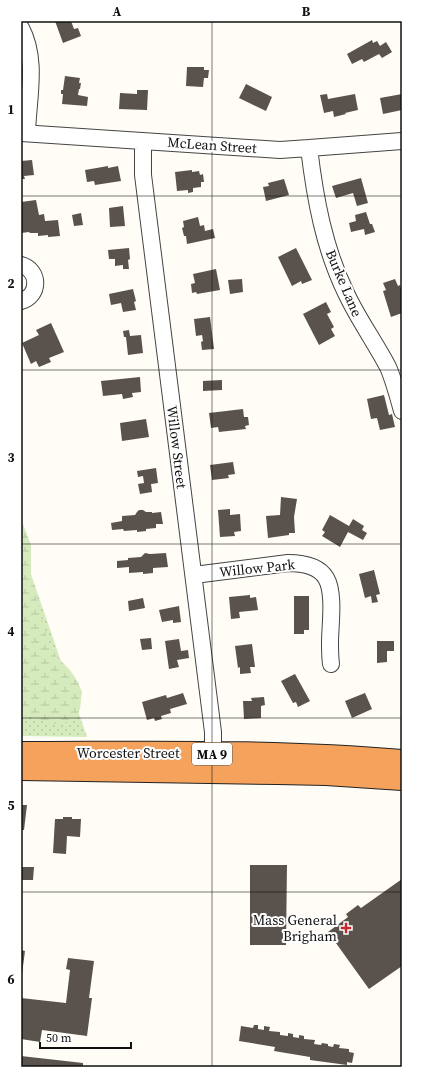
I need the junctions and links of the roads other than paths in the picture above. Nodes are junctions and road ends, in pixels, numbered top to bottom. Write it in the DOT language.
graph roads {
  1 [pos="21,28"];
  2 [pos="24,133"];
  3 [pos="143,141"];
  4 [pos="402,141"];
  5 [pos="309,148"];
  6 [pos="21,265"];
  7 [pos="21,301"];
  8 [pos="402,411"];
  9 [pos="194,575"];
  10 [pos="331,664"];
  11 [pos="21,753"];
  12 [pos="213,754"];
  13 [pos="402,761"];
  14 [pos="21,769"];
  15 [pos="402,779"];
  1 -- 2 [label="street"];
  2 -- 3 [label="street, McLean Street"];
  3 -- 5 [label="street, McLean Street"];
  3 -- 9 [label="street, Willow Street"];
  4 -- 5 [label="street, McLean Street"];
  5 -- 8 [label="street, Burke Lane"];
  6 -- 7 [label="street"];
  9 -- 10 [label="street, Willow Park"];
  9 -- 12 [label="street, Willow Street"];
  11 -- 12 [label="highway, Worcester Street / MA 9"];
  12 -- 13 [label="highway, Worcester Street / MA 9"];
  14 -- 15 [label="highway, Worcester Street / MA 9"];
}
